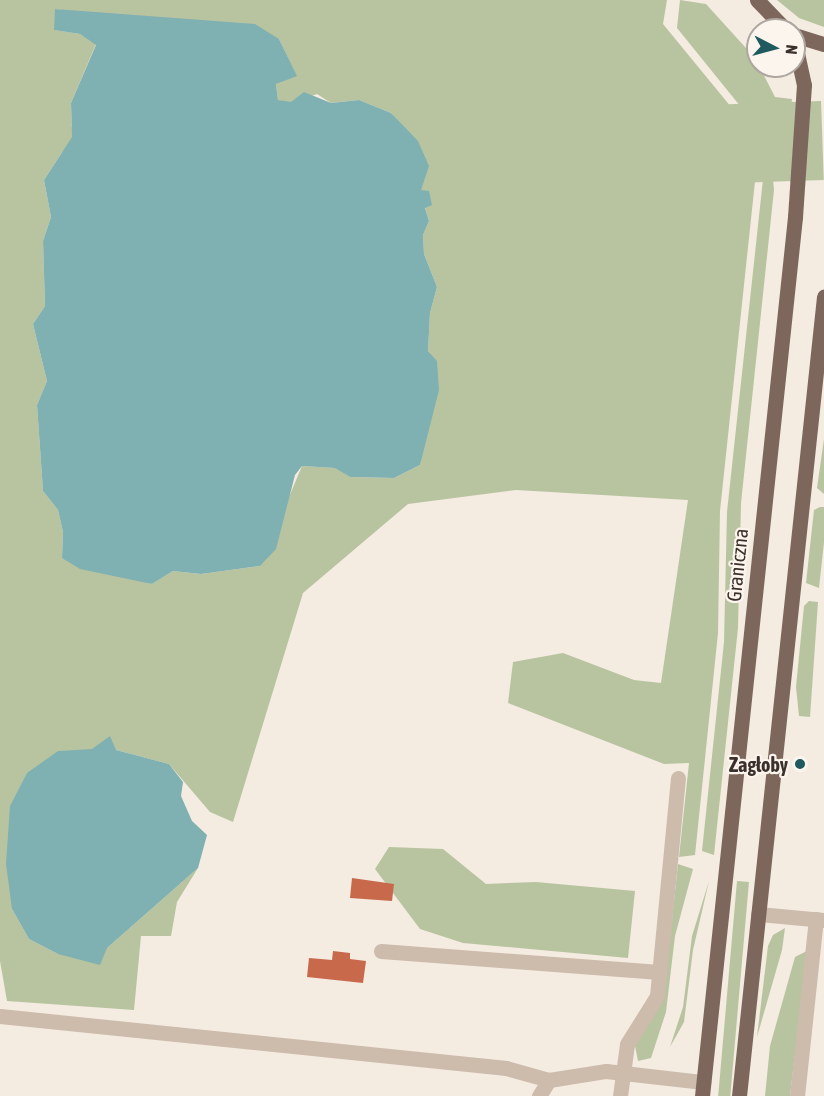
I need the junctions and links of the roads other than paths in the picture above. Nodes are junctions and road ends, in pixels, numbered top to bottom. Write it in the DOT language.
graph roads {
  1 [pos="757,0"];
  2 [pos="774,18"];
  3 [pos="806,40"];
  4 [pos="824,44"];
  5 [pos="803,78"];
  6 [pos="824,297"];
  7 [pos="678,778"];
  8 [pos="759,914"];
  9 [pos="820,920"];
  10 [pos="381,951"];
  11 [pos="659,972"];
  12 [pos="0,1016"];
  13 [pos="622,1073"];
  14 [pos="549,1080"];
  15 [pos="702,1089"];
  16 [pos="539,1096"];
  17 [pos="620,1096"];
  18 [pos="739,1096"];
  19 [pos="797,1096"];
  1 -- 2 [label="main road"];
  3 -- 4 [label="main road"];
  5 -- 15 [label="main road, Graniczna"];
  6 -- 8 [label="main road"];
  7 -- 11 [label="lane"];
  8 -- 9 [label="lane"];
  8 -- 18 [label="main road"];
  9 -- 19 [label="lane"];
  10 -- 11 [label="lane"];
  11 -- 13 [label="lane"];
  12 -- 14 [label="lane"];
  13 -- 14 [label="lane"];
  13 -- 15 [label="lane"];
  13 -- 17 [label="lane"];
  14 -- 16 [label="lane"];
}
